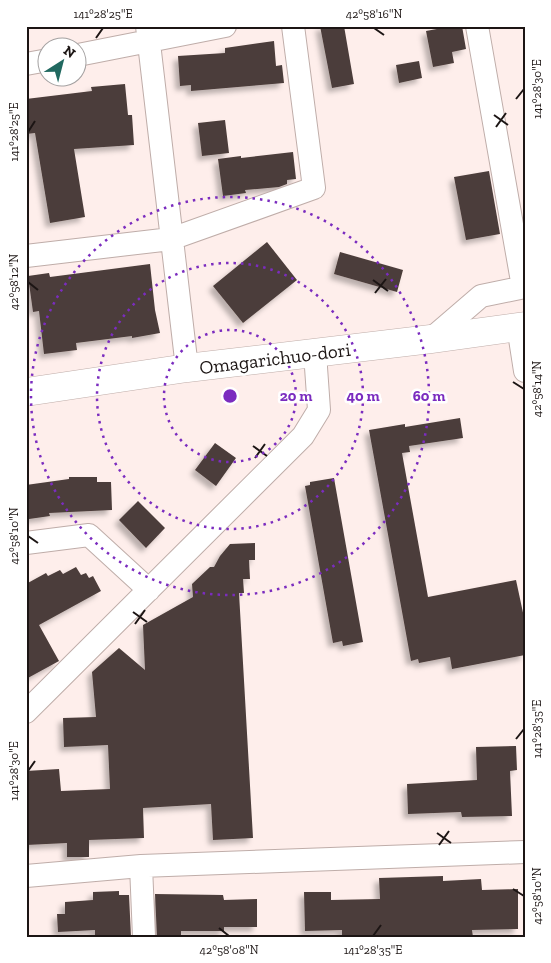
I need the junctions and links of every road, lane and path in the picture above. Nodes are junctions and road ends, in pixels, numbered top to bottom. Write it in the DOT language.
graph roads {
  1 [pos="225,26"];
  2 [pos="293,26"];
  3 [pos="477,26"];
  4 [pos="148,34"];
  5 [pos="88,52"];
  6 [pos="172,239"];
  7 [pos="26,256"];
  8 [pos="524,287"];
  9 [pos="521,326"];
  10 [pos="431,339"];
  11 [pos="316,353"];
  12 [pos="187,368"];
  13 [pos="525,371"];
  14 [pos="26,392"];
  15 [pos="26,543"];
  16 [pos="149,590"];
  17 [pos="26,712"];
  18 [pos="525,852"];
  19 [pos="141,866"];
  20 [pos="26,876"];
  21 [pos="144,937"];
  1 -- 4 [label="street"];
  2 -- 6 [label="street"];
  3 -- 8 [label="street"];
  4 -- 5 [label="street"];
  4 -- 6 [label="street"];
  6 -- 7 [label="street"];
  6 -- 12 [label="street"];
  8 -- 10 [label="street"];
  9 -- 10 [label="main road, Omagarichuo-dori"];
  9 -- 13 [label="street"];
  10 -- 11 [label="main road, Omagarichuo-dori"];
  11 -- 12 [label="main road, Omagarichuo-dori"];
  11 -- 16 [label="street"];
  12 -- 14 [label="main road, Omagarichuo-dori"];
  15 -- 16 [label="street"];
  16 -- 17 [label="street"];
  18 -- 19 [label="street"];
  19 -- 20 [label="street"];
  19 -- 21 [label="street"];
}
